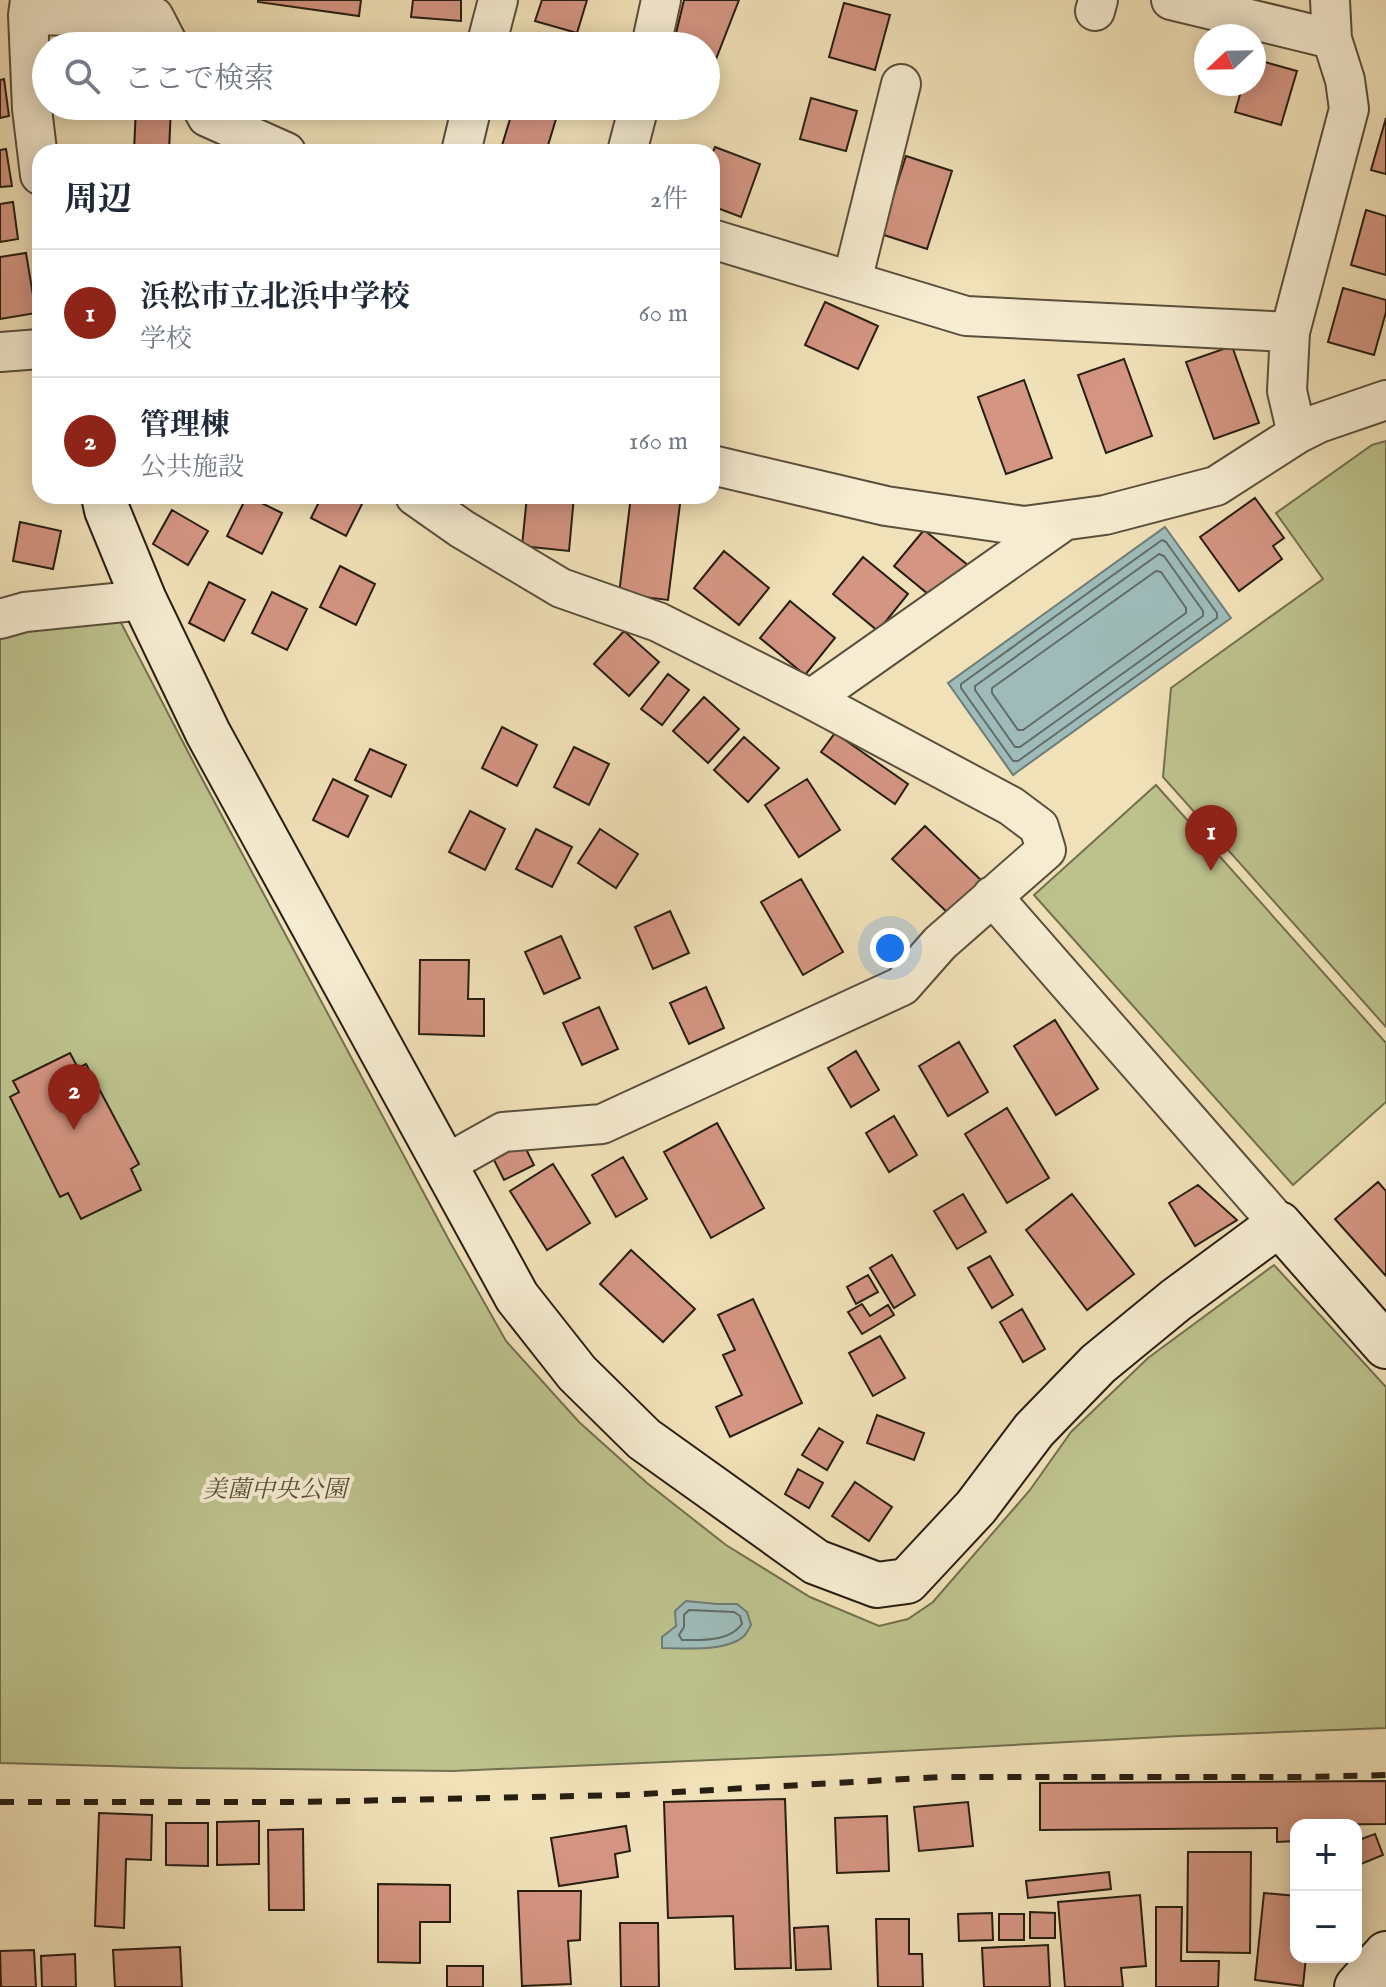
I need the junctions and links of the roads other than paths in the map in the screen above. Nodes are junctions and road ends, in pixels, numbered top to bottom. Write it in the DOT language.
graph roads {
  1 [pos="498,0"];
  2 [pos="661,0"];
  3 [pos="1171,0"];
  4 [pos="1330,0"];
  5 [pos="29,8"];
  6 [pos="162,32"];
  7 [pos="490,32"];
  8 [pos="654,32"];
  9 [pos="1332,39"];
  10 [pos="901,84"];
  11 [pos="32,109"];
  12 [pos="33,120"];
  13 [pos="214,120"];
  14 [pos="469,120"];
  15 [pos="635,120"];
  16 [pos="36,144"];
  17 [pos="268,144"];
  18 [pos="463,144"];
  19 [pos="629,144"];
  20 [pos="720,241"];
  21 [pos="852,281"];
  22 [pos="1290,332"];
  23 [pos="32,350"];
  24 [pos="0,352"];
  25 [pos="1386,400"];
  26 [pos="1297,434"];
  27 [pos="720,467"];
  28 [pos="106,504"];
  29 [pos="426,504"];
  30 [pos="1066,520"];
  31 [pos="144,600"];
  32 [pos="0,619"];
  33 [pos="811,699"];
  34 [pos="992,896"];
  35 [pos="444,1165"];
  36 [pos="1279,1224"];
  37 [pos="1386,1346"];
  38 [pos="1386,1954"];
  39 [pos="1357,1987"];
  1 -- 7 [label="street"];
  2 -- 8 [label="street"];
  3 -- 9 [label="street"];
  4 -- 9 [label="street"];
  5 -- 6 [label="street"];
  5 -- 11 [label="street"];
  9 -- 22 [label="street"];
  10 -- 21 [label="street"];
  12 -- 16 [label="street"];
  13 -- 17 [label="street"];
  14 -- 18 [label="street"];
  15 -- 19 [label="street"];
  20 -- 21 [label="street"];
  21 -- 22 [label="street"];
  22 -- 26 [label="street"];
  23 -- 24 [label="street"];
  25 -- 26 [label="street"];
  26 -- 30 [label="street"];
  27 -- 30 [label="street"];
  28 -- 31 [label="street"];
  29 -- 33 [label="street"];
  30 -- 33 [label="street"];
  31 -- 32 [label="street"];
  31 -- 35 [label="street"];
  33 -- 34 [label="street"];
  34 -- 35 [label="street"];
  34 -- 36 [label="street"];
  35 -- 36 [label="street"];
  36 -- 37 [label="street"];
  38 -- 39 [label="street"];
}
